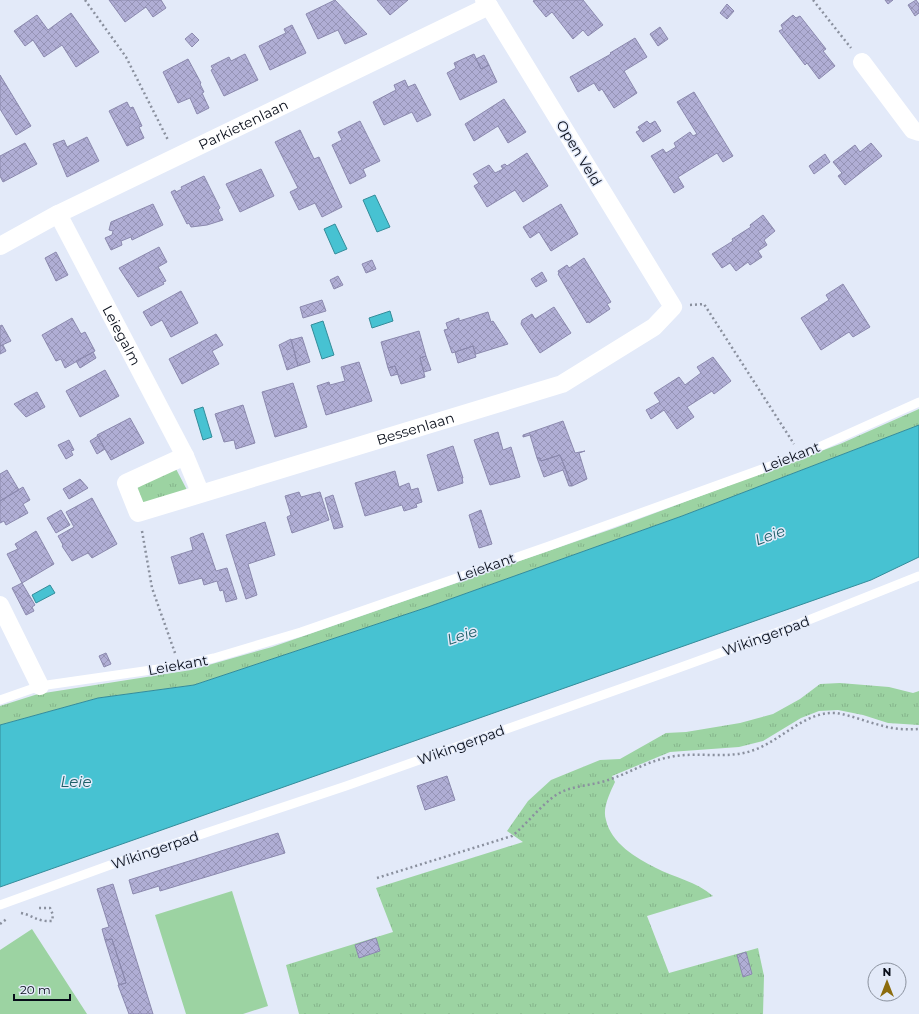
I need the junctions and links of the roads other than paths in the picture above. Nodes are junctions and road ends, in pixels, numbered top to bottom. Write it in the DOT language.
graph roads {
  1 [pos="486,3"];
  2 [pos="862,62"];
  3 [pos="919,132"];
  4 [pos="58,214"];
  5 [pos="0,246"];
  6 [pos="674,307"];
  7 [pos="919,402"];
  8 [pos="185,456"];
  9 [pos="200,492"];
  10 [pos="919,576"];
  11 [pos="0,605"];
  12 [pos="40,686"];
  13 [pos="0,700"];
  14 [pos="0,905"];
  1 -- 4 [label="street, Parkietenlaan"];
  1 -- 6 [label="street, Open Veld"];
  2 -- 3 [label="street"];
  4 -- 5 [label="street, Parkietenlaan"];
  4 -- 8 [label="street, Leiegalm"];
  6 -- 9 [label="street, Bessenlaan"];
  7 -- 12 [label="lane, Leiekant"];
  8 -- 9 [label="street, Leiegalm"];
  8 -- 9 [label="street, Bessenlaan"];
  10 -- 14 [label="lane, Wikingerpad"];
  11 -- 12 [label="street"];
  12 -- 13 [label="lane, Leiekant"];
}
